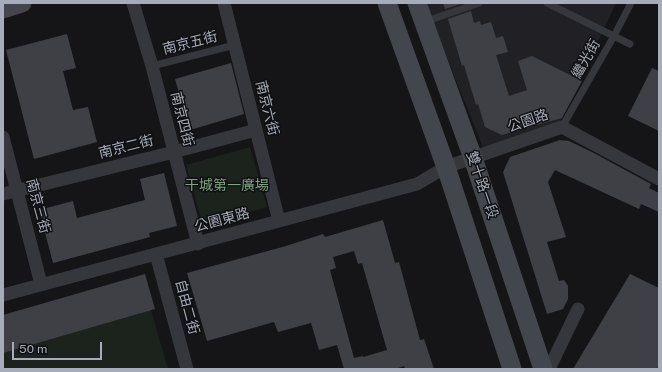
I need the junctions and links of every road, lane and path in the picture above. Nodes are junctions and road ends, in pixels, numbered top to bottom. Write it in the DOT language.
graph roads {
  1 [pos="22,3"];
  2 [pos="133,3"];
  3 [pos="224,3"];
  4 [pos="387,3"];
  5 [pos="417,3"];
  6 [pos="479,3"];
  7 [pos="547,3"];
  8 [pos="631,3"];
  9 [pos="3,9"];
  10 [pos="424,22"];
  11 [pos="614,36"];
  12 [pos="630,44"];
  13 [pos="235,45"];
  14 [pos="152,66"];
  15 [pos="562,127"];
  16 [pos="256,130"];
  17 [pos="3,137"];
  18 [pos="174,152"];
  19 [pos="473,158"];
  20 [pos="446,167"];
  21 [pos="659,179"];
  22 [pos="17,191"];
  23 [pos="3,194"];
  24 [pos="279,221"];
  25 [pos="198,244"];
  26 [pos="156,254"];
  27 [pos="42,284"];
  28 [pos="3,295"];
  29 [pos="578,309"];
  30 [pos="187,369"];
  31 [pos="512,369"];
  32 [pos="543,369"];
  33 [pos="549,369"];
  1 -- 9 [label="main road"];
  2 -- 14 [label="street, 南京四街"];
  3 -- 13 [label="street, 南京六街"];
  4 -- 20 [label="main road, 雙十路一段"];
  5 -- 10 [label="main road, 雙十路一段"];
  6 -- 10 [label="lane"];
  7 -- 11 [label="lane"];
  8 -- 11 [label="lane, 繼光街"];
  10 -- 19 [label="main road, 雙十路一段"];
  11 -- 12 [label="lane"];
  11 -- 15 [label="lane, 繼光街"];
  13 -- 14 [label="lane, 南京五街"];
  13 -- 16 [label="street, 南京六街"];
  14 -- 18 [label="street, 南京四街"];
  15 -- 19 [label="street, 公園路"];
  15 -- 21 [label="street, 公園路"];
  16 -- 18 [label="street, 南京二街"];
  16 -- 24 [label="street, 南京六街"];
  17 -- 22 [label="street, 南京三街"];
  18 -- 22 [label="street, 南京二街"];
  18 -- 25 [label="street, 南京四街"];
  19 -- 20 [label="street, 公園路"];
  19 -- 32 [label="main road, 雙十路一段"];
  20 -- 24 [label="street, 公園東路"];
  20 -- 31 [label="main road, 雙十路一段"];
  22 -- 23 [label="street, 南京二街"];
  22 -- 27 [label="street, 南京三街"];
  24 -- 25 [label="street, 公園東路"];
  25 -- 26 [label="street, 公園東路"];
  26 -- 27 [label="street, 公園東路"];
  26 -- 30 [label="street, 自由二街"];
  27 -- 28 [label="street, 公園東路"];
  29 -- 33 [label="street"];
}
